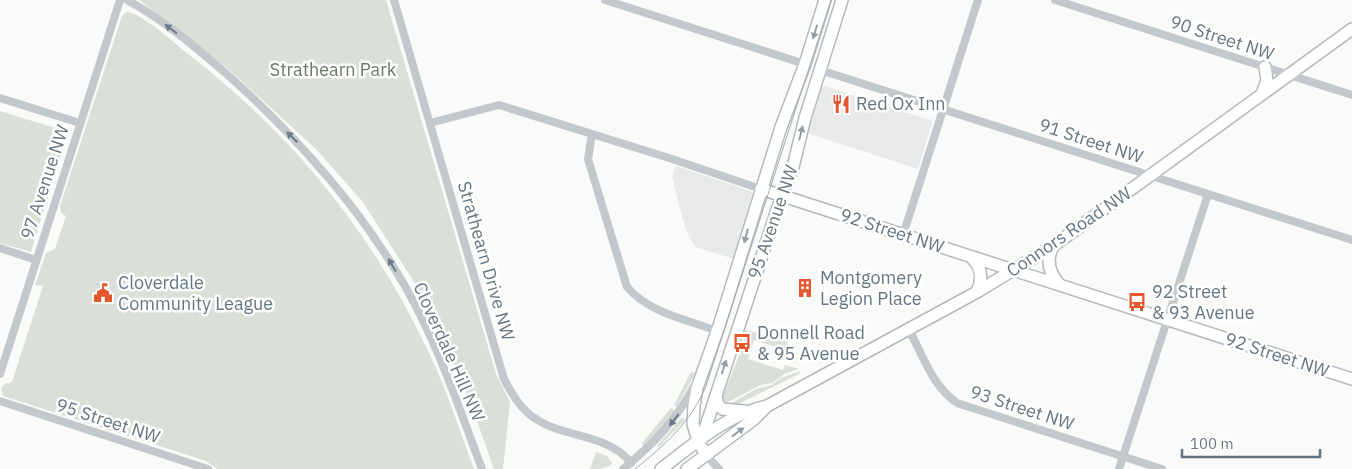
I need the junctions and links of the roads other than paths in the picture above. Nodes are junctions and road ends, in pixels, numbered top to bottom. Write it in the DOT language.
graph roads {
  1 [pos="120,0"];
  2 [pos="127,0"];
  3 [pos="394,0"];
  4 [pos="605,0"];
  5 [pos="825,0"];
  6 [pos="842,0"];
  7 [pos="978,0"];
  8 [pos="1055,0"];
  9 [pos="1352,29"];
  10 [pos="805,64"];
  11 [pos="1265,67"];
  12 [pos="820,70"];
  13 [pos="1289,75"];
  14 [pos="1262,95"];
  15 [pos="1352,95"];
  16 [pos="0,98"];
  17 [pos="943,110"];
  18 [pos="80,123"];
  19 [pos="430,123"];
  20 [pos="592,134"];
  21 [pos="1150,176"];
  22 [pos="761,189"];
  23 [pos="1208,194"];
  24 [pos="783,196"];
  25 [pos="902,235"];
  26 [pos="1352,240"];
  27 [pos="1053,246"];
  28 [pos="0,248"];
  29 [pos="972,258"];
  30 [pos="36,260"];
  31 [pos="1013,271"];
  32 [pos="1059,284"];
  33 [pos="977,292"];
  34 [pos="1167,319"];
  35 [pos="909,330"];
  36 [pos="717,331"];
  37 [pos="706,362"];
  38 [pos="0,374"];
  39 [pos="1352,379"];
  40 [pos="716,394"];
  41 [pos="0,401"];
  42 [pos="767,406"];
  43 [pos="748,410"];
  44 [pos="698,441"];
  45 [pos="706,455"];
  46 [pos="1123,457"];
  47 [pos="630,463"];
  48 [pos="208,469"];
  49 [pos="482,469"];
  50 [pos="623,469"];
  51 [pos="661,469"];
  52 [pos="687,469"];
  53 [pos="719,469"];
  54 [pos="1119,469"];
  55 [pos="1162,469"];
  1 -- 18 [label="street, 97 Avenue NW"];
  49 -- 2 [label="street, Cloverdale Hill NW, one-way"];
  3 -- 19 [label="street, Strathearn Drive NW"];
  4 -- 10 [label="street"];
  5 -- 10 [label="street, 95 Avenue NW, one-way"];
  6 -- 12 [label="street, 95 Avenue NW"];
  7 -- 17 [label="street"];
  8 -- 11 [label="street, 90 Street NW"];
  9 -- 13 [label="street, Connors Road NW"];
  10 -- 22 [label="street, 95 Avenue NW"];
  11 -- 13 [label="street, 90 Street NW"];
  11 -- 14 [label="street"];
  12 -- 17 [label="street, 91 Street NW"];
  24 -- 12 [label="street, 95 Avenue NW, one-way"];
  13 -- 14 [label="street, Connors Road NW"];
  13 -- 15 [label="street, 90 Street NW"];
  14 -- 21 [label="street, Connors Road NW"];
  16 -- 18 [label="street"];
  17 -- 21 [label="street, 91 Street NW"];
  17 -- 25 [label="street"];
  18 -- 30 [label="street, 97 Avenue NW"];
  19 -- 20 [label="street, 92 Street NW"];
  19 -- 47 [label="street, Strathearn Drive NW"];
  20 -- 22 [label="street, 92 Street NW"];
  20 -- 36 [label="street"];
  21 -- 23 [label="street, 91 Street NW"];
  21 -- 27 [label="street, Connors Road NW"];
  22 -- 24 [label="street, 92 Street NW"];
  22 -- 36 [label="street, 95 Avenue NW, one-way"];
  23 -- 26 [label="street, 91 Street NW"];
  23 -- 34 [label="street"];
  24 -- 25 [label="street, 92 Street NW"];
  40 -- 24 [label="street, 95 Avenue NW, one-way"];
  25 -- 29 [label="street, 92 Street NW"];
  27 -- 31 [label="street, Connors Road NW"];
  27 -- 32 [label="street"];
  28 -- 30 [label="street"];
  29 -- 31 [label="street, 92 Street NW"];
  29 -- 33 [label="street"];
  30 -- 38 [label="street, 97 Avenue NW"];
  31 -- 32 [label="street, 92 Street NW"];
  31 -- 33 [label="street, Connors Road NW"];
  32 -- 34 [label="street, 92 Street NW"];
  33 -- 35 [label="street, Connors Road NW"];
  34 -- 39 [label="street, 92 Street NW"];
  34 -- 46 [label="street"];
  35 -- 42 [label="street, Connors Road NW"];
  35 -- 46 [label="street, 93 Street NW"];
  36 -- 37 [label="street, 95 Avenue NW"];
  37 -- 44 [label="street, 95 Avenue NW"];
  37 -- 47 [label="street, 95 Avenue NW, one-way"];
  40 -- 43 [label="street"];
  40 -- 44 [label="street, 95 Avenue NW"];
  41 -- 48 [label="street, 95 Street NW"];
  42 -- 43 [label="street, Connors Road NW"];
  45 -- 42 [label="street, Connors Road NW, one-way"];
  43 -- 44 [label="street, Connors Road NW"];
  44 -- 45 [label="street, 95 Avenue NW"];
  44 -- 51 [label="street, Connors Road NW"];
  45 -- 52 [label="street, Connors Road NW"];
  45 -- 53 [label="street"];
  46 -- 54 [label="street"];
  46 -- 55 [label="street, 93 Street NW"];
  47 -- 50 [label="street, 95 Avenue NW"];
}
